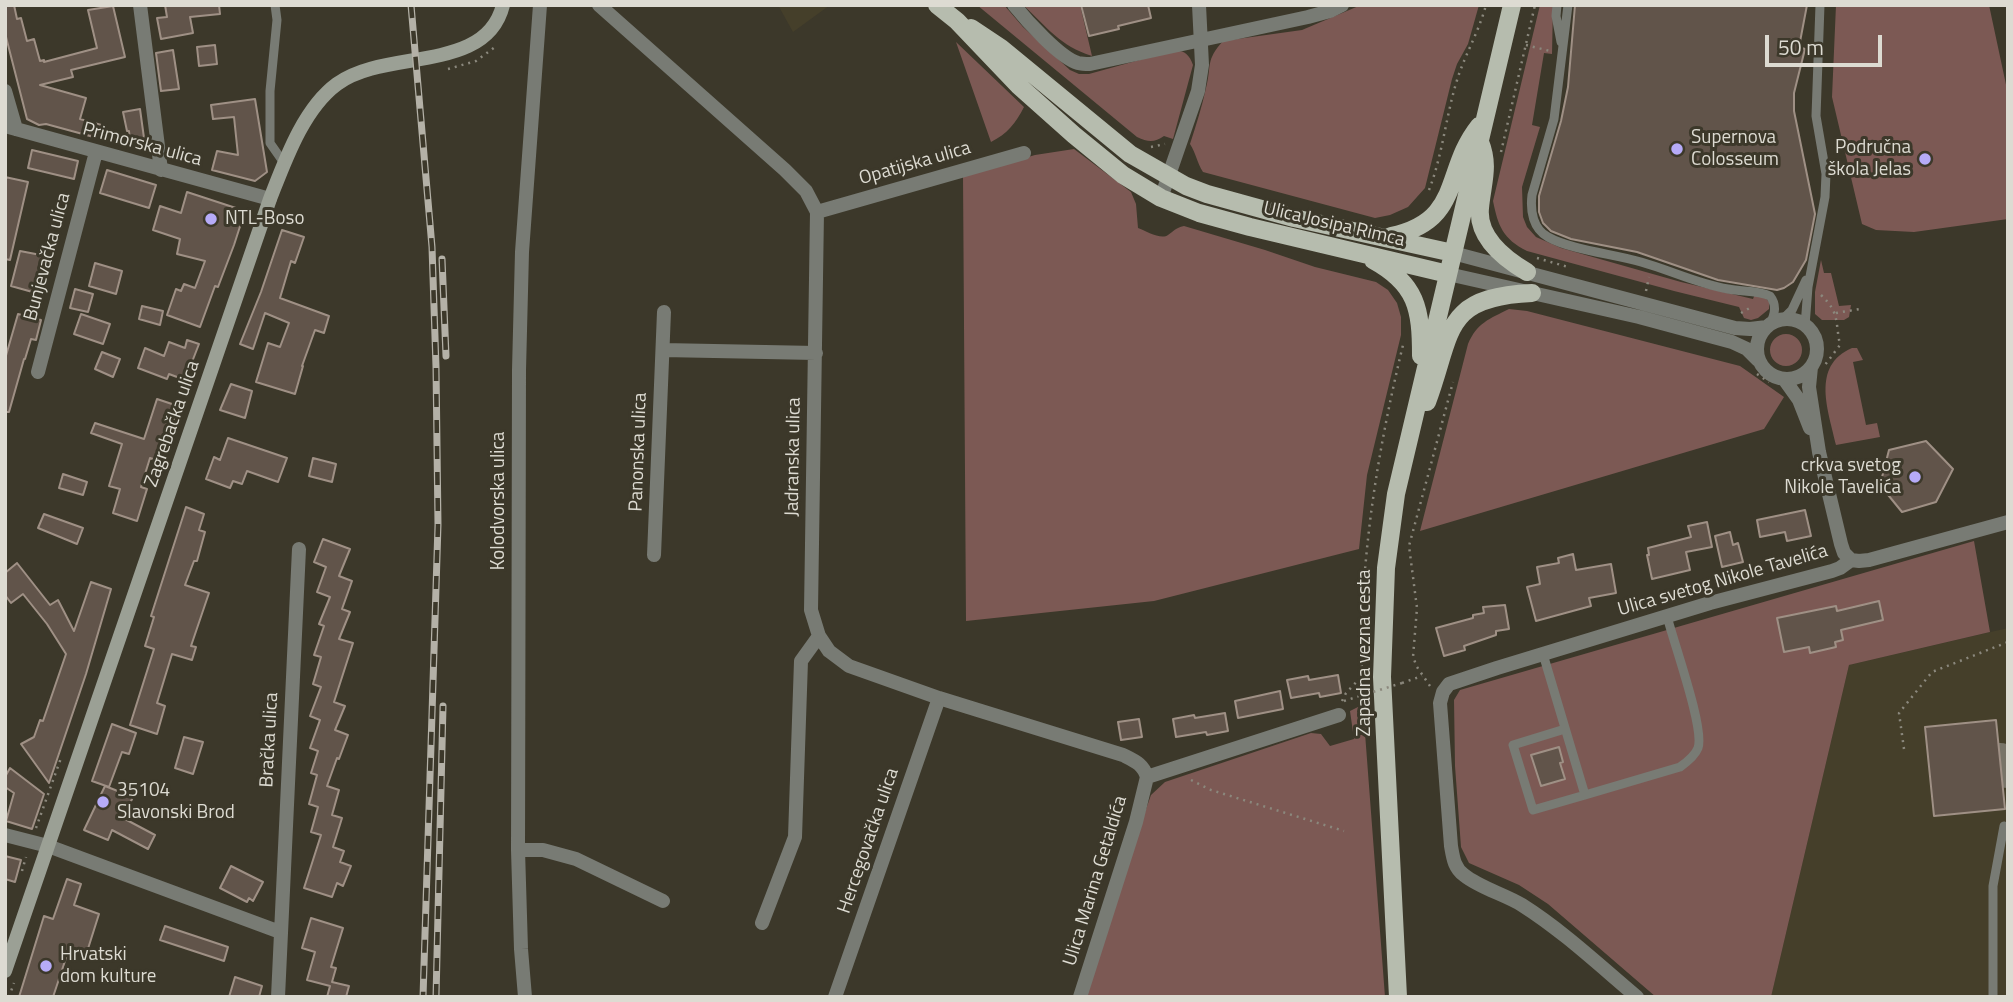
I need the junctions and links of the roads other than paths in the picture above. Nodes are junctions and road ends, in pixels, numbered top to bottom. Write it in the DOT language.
graph roads {
  1 [pos="139,5"];
  2 [pos="275,5"];
  3 [pos="503,5"];
  4 [pos="540,5"];
  5 [pos="599,5"];
  6 [pos="937,5"];
  7 [pos="1014,5"];
  8 [pos="1199,5"];
  9 [pos="1342,5"];
  10 [pos="1512,5"];
  11 [pos="1557,5"];
  12 [pos="1568,5"];
  13 [pos="1820,5"];
  14 [pos="957,21"];
  15 [pos="1201,39"];
  16 [pos="1563,55"];
  17 [pos="5,91"];
  18 [pos="1485,117"];
  19 [pos="10,128"];
  20 [pos="1480,141"];
  21 [pos="96,152"];
  22 [pos="1024,153"];
  23 [pos="284,163"];
  24 [pos="162,170"];
  25 [pos="1168,177"];
  26 [pos="1161,198"];
  27 [pos="270,199"];
  28 [pos="817,212"];
  29 [pos="1385,237"];
  30 [pos="1354,251"];
  31 [pos="1453,253"];
  32 [pos="1812,269"];
  33 [pos="1527,272"];
  34 [pos="1448,274"];
  35 [pos="1532,293"];
  36 [pos="664,312"];
  37 [pos="1773,323"];
  38 [pos="1805,326"];
  39 [pos="663,351"];
  40 [pos="816,353"];
  41 [pos="1755,364"];
  42 [pos="1818,367"];
  43 [pos="38,372"];
  44 [pos="1780,382"];
  45 [pos="1422,383"];
  46 [pos="1408,440"];
  47 [pos="1819,452"];
  48 [pos="2008,522"];
  49 [pos="299,549"];
  50 [pos="654,555"];
  51 [pos="1851,560"];
  52 [pos="1667,617"];
  53 [pos="818,636"];
  54 [pos="1543,653"];
  55 [pos="939,698"];
  56 [pos="1339,715"];
  57 [pos="1565,729"];
  58 [pos="1147,777"];
  59 [pos="1585,795"];
  60 [pos="2004,826"];
  61 [pos="5,835"];
  62 [pos="48,846"];
  63 [pos="518,850"];
  64 [pos="663,901"];
  65 [pos="762,923"];
  66 [pos="280,932"];
  67 [pos="5,971"];
  68 [pos="278,997"];
  69 [pos="525,997"];
  70 [pos="835,997"];
  71 [pos="1080,997"];
  72 [pos="1398,997"];
  73 [pos="1637,997"];
  74 [pos="1993,997"];
  1 -- 24 [label="street"];
  2 -- 23 [label="lane"];
  3 -- 23 [label="main road, Zagrebačka ulica"];
  4 -- 63 [label="street, Kolodvorska ulica"];
  5 -- 28 [label="street"];
  6 -- 14 [label="main road, Ulica Josipa Rimca"];
  7 -- 15 [label="street"];
  8 -- 15 [label="street"];
  9 -- 15 [label="street"];
  10 -- 18 [label="main road, Zapadna vezna cesta"];
  11 -- 16 [label="lane"];
  12 -- 16 [label="lane"];
  13 -- 32 [label="lane"];
  14 -- 25 [label="main road, Ulica Josipa Rimca"];
  14 -- 26 [label="main road, Ulica Josipa Rimca"];
  15 -- 25 [label="street"];
  16 -- 37 [label="lane"];
  17 -- 19 [label="street"];
  18 -- 20 [label="main road, Zapadna vezna cesta"];
  18 -- 29 [label="main road"];
  19 -- 21 [label="street, Primorska ulica"];
  20 -- 31 [label="main road, Zapadna vezna cesta"];
  20 -- 33 [label="main road"];
  21 -- 24 [label="street, Primorska ulica"];
  21 -- 43 [label="street, Bunjevačka ulica"];
  22 -- 28 [label="street, Opatijska ulica"];
  23 -- 27 [label="main road, Zagrebačka ulica"];
  24 -- 27 [label="street, Primorska ulica"];
  25 -- 26 [label="street"];
  25 -- 29 [label="main road, Ulica Josipa Rimca"];
  26 -- 30 [label="main road, Ulica Josipa Rimca"];
  27 -- 62 [label="main road, Zagrebačka ulica"];
  28 -- 40 [label="street, Jadranska ulica"];
  29 -- 31 [label="main road, Ulica Josipa Rimca"];
  30 -- 34 [label="main road, Ulica Josipa Rimca"];
  30 -- 45 [label="main road"];
  31 -- 33 [label="street, Ulica Josipa Rimca"];
  31 -- 34 [label="main road, Zapadna vezna cesta"];
  32 -- 37 [label="lane"];
  32 -- 38 [label="lane"];
  33 -- 37 [label="street, Ulica Josipa Rimca"];
  34 -- 35 [label="street, Ulica Josipa Rimca"];
  34 -- 45 [label="main road, Zapadna vezna cesta"];
  35 -- 41 [label="street, Ulica Josipa Rimca"];
  35 -- 46 [label="main road"];
  36 -- 39 [label="street, Panonska ulica"];
  37 -- 38 [label="street, Ulica Josipa Rimca"];
  37 -- 41 [label="street"];
  38 -- 42 [label="street, Ulica Josipa Rimca"];
  39 -- 40 [label="street"];
  39 -- 50 [label="street, Panonska ulica"];
  40 -- 53 [label="street, Jadranska ulica"];
  41 -- 44 [label="street, Ulica Josipa Rimca"];
  42 -- 44 [label="street"];
  42 -- 47 [label="street, Ulica Josipa Rimca"];
  44 -- 47 [label="street, Ulica Josipa Rimca"];
  45 -- 46 [label="main road, Zapadna vezna cesta"];
  46 -- 72 [label="main road, Zapadna vezna cesta"];
  47 -- 51 [label="street, Ulica Josipa Rimca"];
  48 -- 51 [label="street, Ulica svetog Nikole Tavelića"];
  49 -- 66 [label="street, Bračka ulica"];
  51 -- 52 [label="street, Ulica svetog Nikole Tavelića"];
  52 -- 54 [label="street, Ulica svetog Nikole Tavelića"];
  52 -- 59 [label="lane"];
  53 -- 55 [label="street"];
  53 -- 65 [label="street"];
  54 -- 57 [label="lane"];
  54 -- 73 [label="street, Ulica svetog Nikole Tavelića"];
  55 -- 58 [label="street"];
  55 -- 70 [label="street, Hercegovačka ulica"];
  56 -- 58 [label="street"];
  57 -- 59 [label="lane"];
  57 -- 59 [label="lane"];
  58 -- 71 [label="street, Ulica Marina Getaldića"];
  60 -- 74 [label="lane"];
  61 -- 62 [label="street"];
  62 -- 66 [label="street"];
  62 -- 67 [label="main road, Zagrebačka ulica"];
  63 -- 64 [label="street"];
  63 -- 69 [label="street, Kolodvorska ulica"];
  66 -- 68 [label="street, Bračka ulica"];
}
